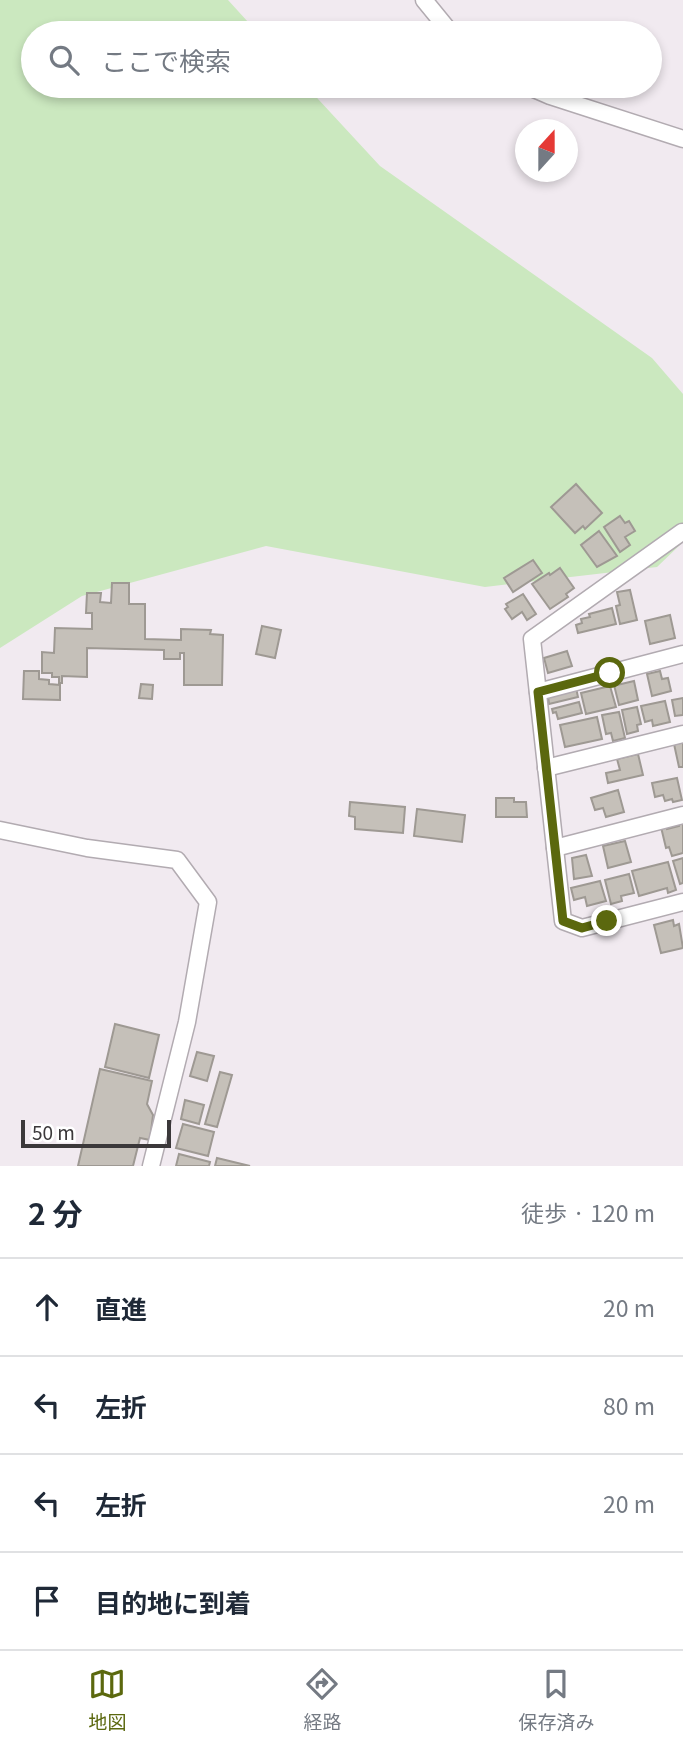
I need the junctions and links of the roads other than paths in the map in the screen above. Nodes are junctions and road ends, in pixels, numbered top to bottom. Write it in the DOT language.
graph roads {
  1 [pos="424,0"];
  2 [pos="441,21"];
  3 [pos="556,98"];
  4 [pos="683,139"];
  5 [pos="683,533"];
  6 [pos="683,654"];
  7 [pos="538,692"];
  8 [pos="683,734"];
  9 [pos="546,768"];
  10 [pos="683,815"];
  11 [pos="0,830"];
  12 [pos="555,848"];
  13 [pos="683,902"];
  14 [pos="151,1166"];
  1 -- 2 [label="street"];
  3 -- 4 [label="street"];
  5 -- 7 [label="street"];
  6 -- 7 [label="street"];
  7 -- 9 [label="street"];
  8 -- 9 [label="street"];
  9 -- 12 [label="street"];
  10 -- 12 [label="street"];
  11 -- 14 [label="street"];
  12 -- 13 [label="street"];
}
